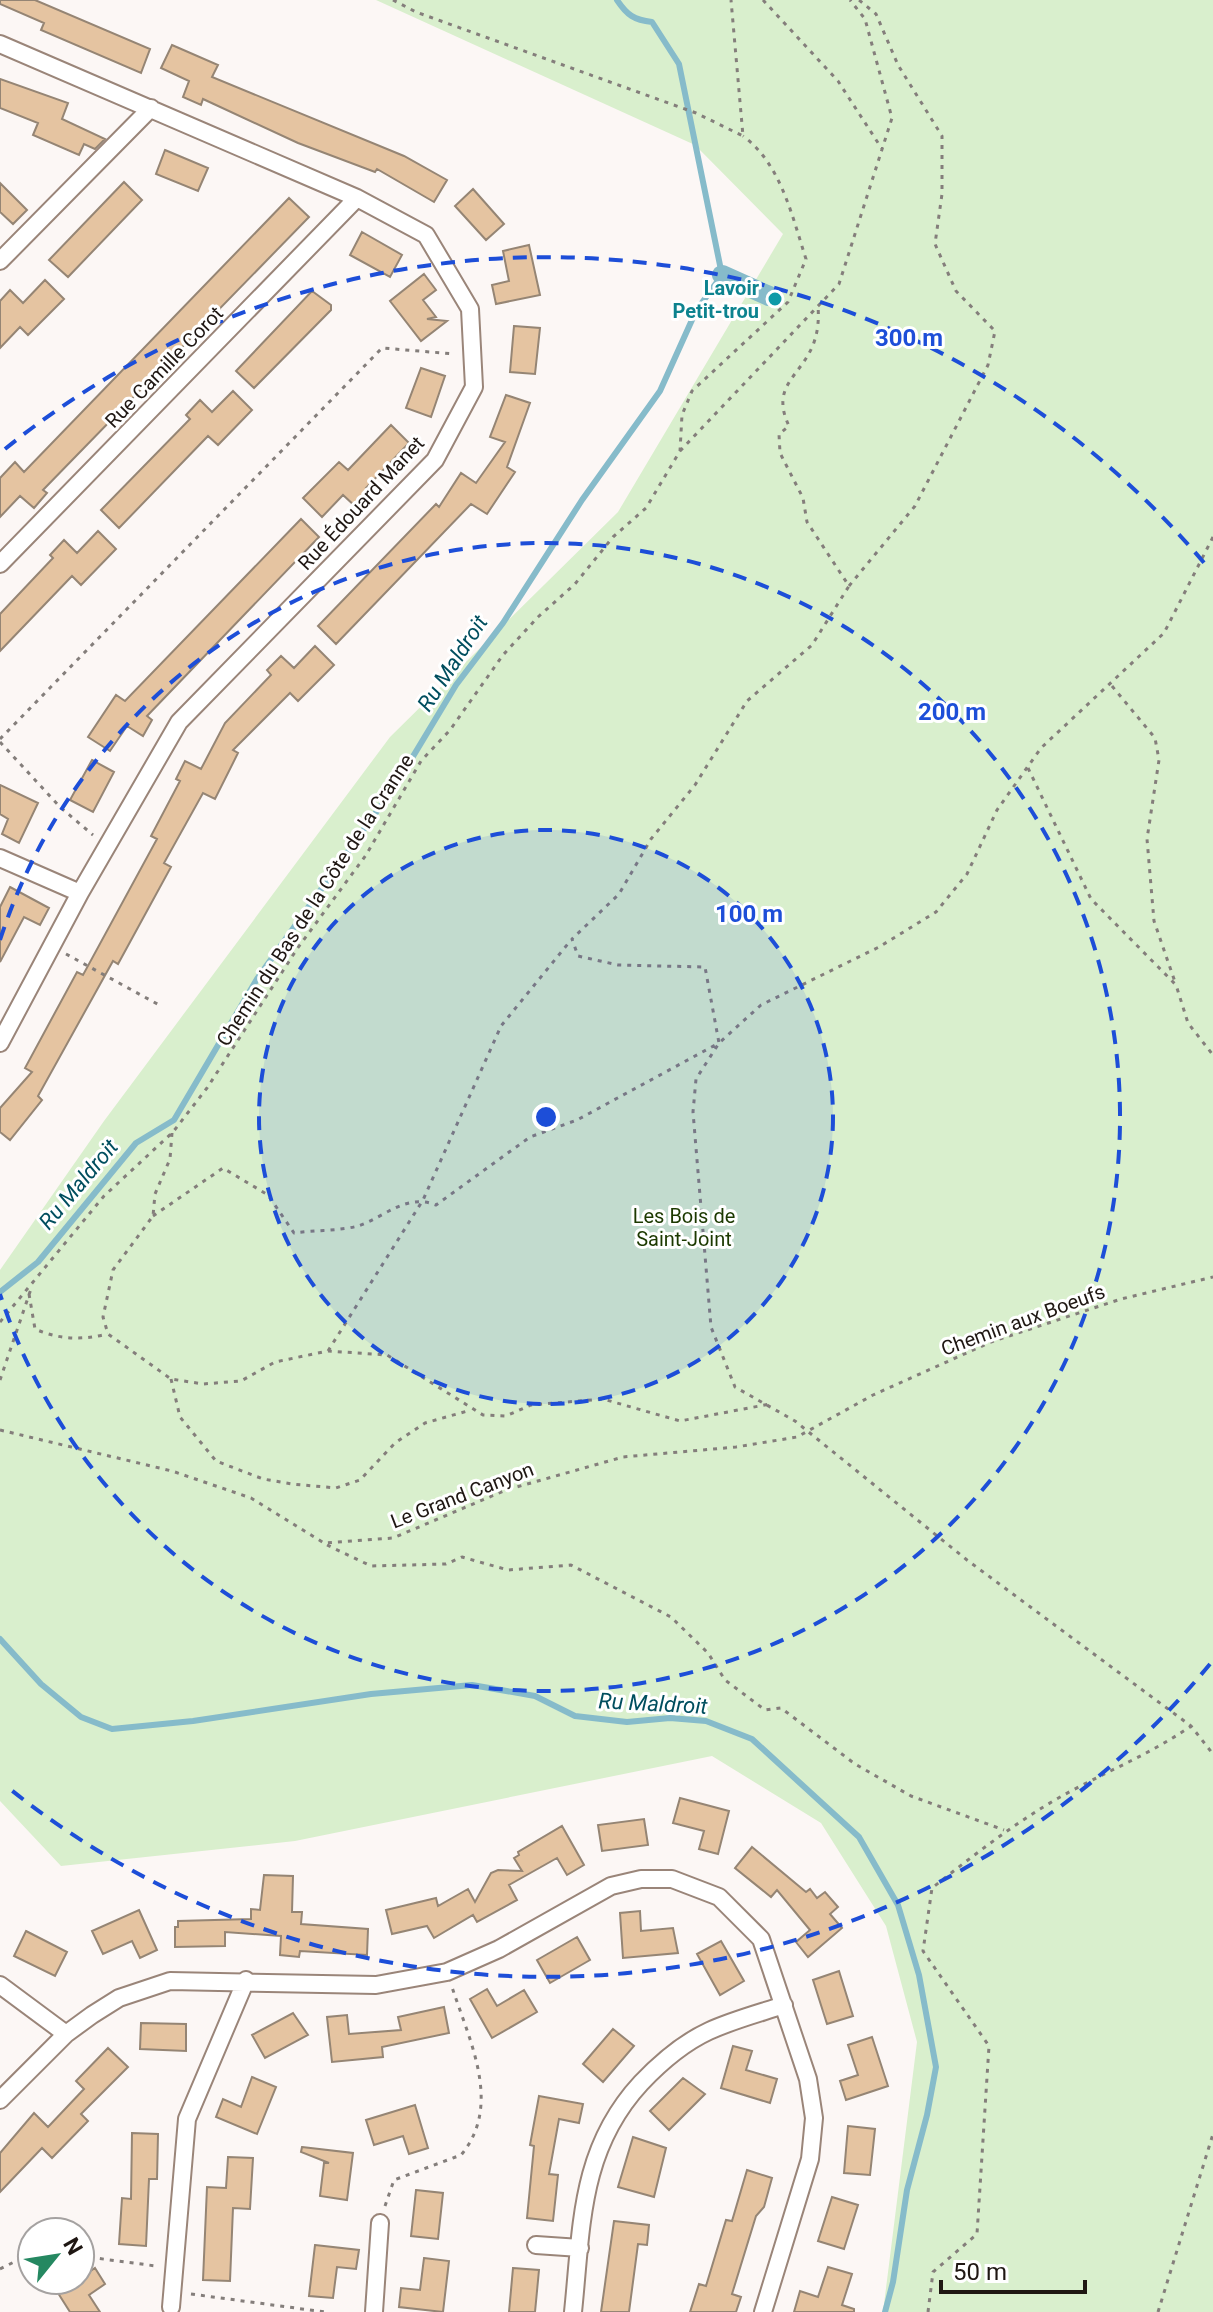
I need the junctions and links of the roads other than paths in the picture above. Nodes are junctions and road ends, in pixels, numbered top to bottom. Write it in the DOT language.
graph roads {
  1 [pos="0,44"];
  2 [pos="151,108"];
  3 [pos="357,198"];
  4 [pos="0,261"];
  5 [pos="0,564"];
  6 [pos="0,858"];
  7 [pos="80,893"];
  8 [pos="0,1043"];
  9 [pos="246,1980"];
  10 [pos="0,1985"];
  11 [pos="784,2005"];
  12 [pos="66,2034"];
  13 [pos="0,2100"];
  14 [pos="380,2223"];
  15 [pos="536,2245"];
  16 [pos="580,2248"];
  17 [pos="171,2299"];
  18 [pos="374,2312"];
  19 [pos="573,2312"];
  20 [pos="763,2312"];
  1 -- 2 [label="street, Rue Édouard Manet"];
  2 -- 3 [label="street, Rue Édouard Manet"];
  2 -- 4 [label="street"];
  3 -- 5 [label="street, Rue Camille Corot"];
  3 -- 7 [label="street, Rue Édouard Manet"];
  6 -- 7 [label="street"];
  7 -- 8 [label="street, Rue Édouard Manet"];
  9 -- 11 [label="street"];
  9 -- 12 [label="street"];
  9 -- 17 [label="street"];
  10 -- 12 [label="street"];
  11 -- 16 [label="street"];
  11 -- 20 [label="street"];
  12 -- 13 [label="street"];
  14 -- 18 [label="street"];
  15 -- 16 [label="street"];
  16 -- 19 [label="street"];
}
